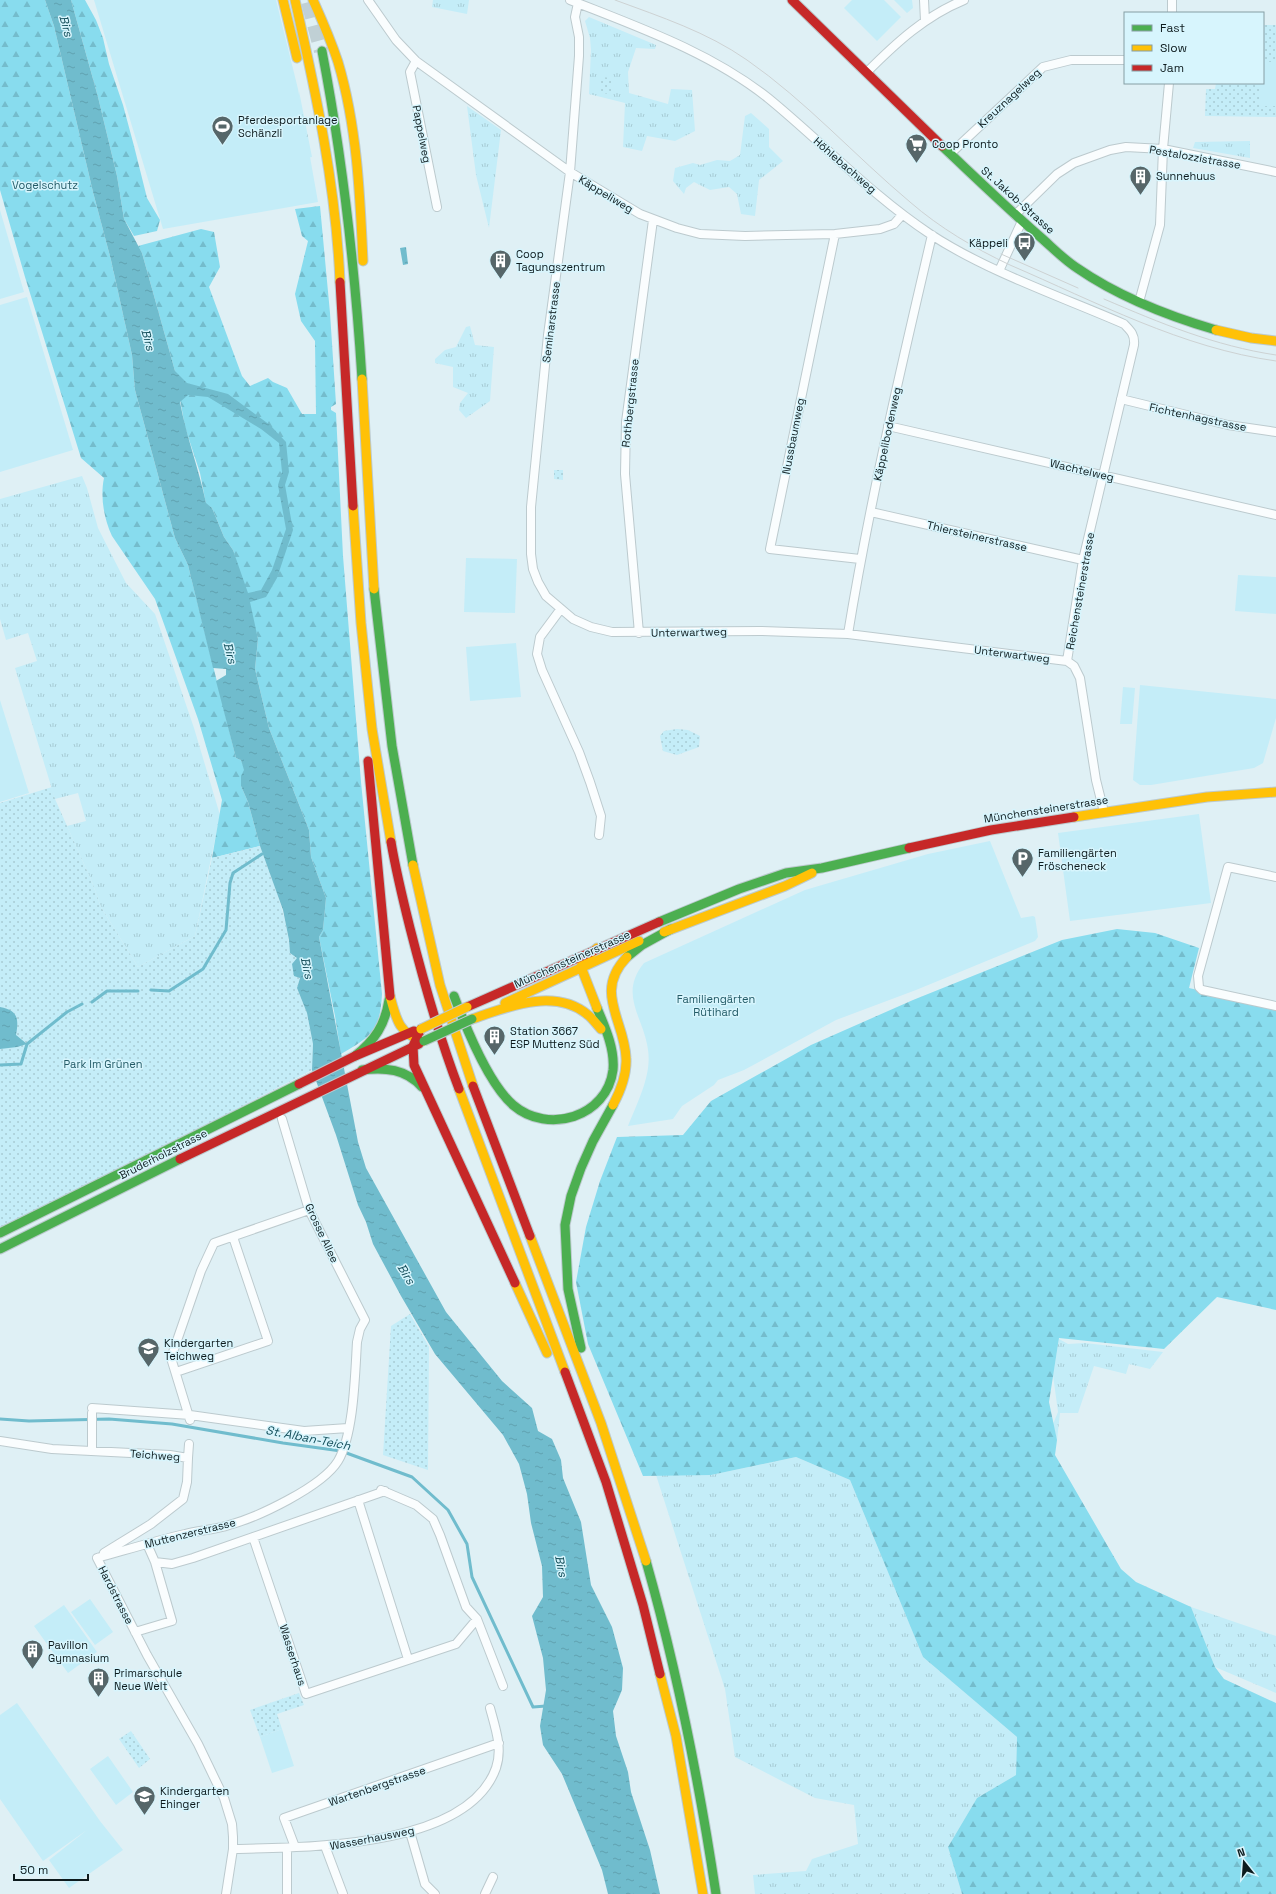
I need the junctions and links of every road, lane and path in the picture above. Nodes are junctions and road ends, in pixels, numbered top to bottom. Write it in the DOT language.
graph roads {
  1 [pos="283,0"];
  2 [pos="295,0"];
  3 [pos="313,0"];
  4 [pos="368,0"];
  5 [pos="570,0"];
  6 [pos="792,0"];
  7 [pos="924,0"];
  8 [pos="964,0"];
  9 [pos="1172,0"];
  10 [pos="578,3"];
  11 [pos="1172,12"];
  12 [pos="925,21"];
  13 [pos="322,51"];
  14 [pos="1124,60"];
  15 [pos="416,61"];
  16 [pos="299,66"];
  17 [pos="867,72"];
  18 [pos="303,81"];
  19 [pos="1169,84"];
  20 [pos="1163,149"];
  21 [pos="950,154"];
  22 [pos="570,172"];
  23 [pos="1276,172"];
  24 [pos="437,208"];
  25 [pos="902,215"];
  26 [pos="1019,218"];
  27 [pos="653,220"];
  28 [pos="835,234"];
  29 [pos="932,235"];
  30 [pos="364,269"];
  31 [pos="999,271"];
  32 [pos="340,272"];
  33 [pos="365,293"];
  34 [pos="1139,302"];
  35 [pos="1124,324"];
  36 [pos="1276,341"];
  37 [pos="362,376"];
  38 [pos="1121,399"];
  39 [pos="888,426"];
  40 [pos="1276,432"];
  41 [pos="1104,475"];
  42 [pos="871,512"];
  43 [pos="1276,515"];
  44 [pos="860,558"];
  45 [pos="1083,560"];
  46 [pos="357,566"];
  47 [pos="560,610"];
  48 [pos="639,633"];
  49 [pos="848,634"];
  50 [pos="1067,661"];
  51 [pos="1276,792"];
  52 [pos="1104,812"];
  53 [pos="599,835"];
  54 [pos="822,868"];
  55 [pos="1276,877"];
  56 [pos="426,921"];
  57 [pos="672,929"];
  58 [pos="598,948"];
  59 [pos="571,959"];
  60 [pos="584,964"];
  61 [pos="390,992"];
  62 [pos="1276,1006"];
  63 [pos="472,1019"];
  64 [pos="616,1020"];
  65 [pos="421,1029"];
  66 [pos="404,1033"];
  67 [pos="608,1040"];
  68 [pos="413,1043"];
  69 [pos="355,1056"];
  70 [pos="333,1067"];
  71 [pos="362,1070"];
  72 [pos="426,1093"];
  73 [pos="282,1119"];
  74 [pos="309,1210"];
  75 [pos="0,1233"];
  76 [pos="233,1237"];
  77 [pos="0,1249"];
  78 [pos="364,1320"];
  79 [pos="176,1372"];
  80 [pos="190,1418"];
  81 [pos="601,1422"];
  82 [pos="348,1428"];
  83 [pos="0,1441"];
  84 [pos="189,1444"];
  85 [pos="92,1451"];
  86 [pos="188,1458"];
  87 [pos="358,1500"];
  88 [pos="253,1537"];
  89 [pos="147,1544"];
  90 [pos="629,1556"];
  91 [pos="97,1558"];
  92 [pos="155,1562"];
  93 [pos="477,1619"];
  94 [pos="134,1632"];
  95 [pos="408,1659"];
  96 [pos="502,1686"];
  97 [pos="490,1708"];
  98 [pos="499,1743"];
  99 [pos="410,1832"];
  100 [pos="325,1846"];
  101 [pos="295,1847"];
  102 [pos="287,1848"];
  103 [pos="233,1849"];
  104 [pos="493,1877"];
  105 [pos="226,1894"];
  106 [pos="287,1894"];
  107 [pos="343,1894"];
  108 [pos="436,1894"];
  109 [pos="485,1894"];
  110 [pos="702,1894"];
  111 [pos="716,1894"];
  1 -- 16 [label="main road"];
  2 -- 32 [label="main road"];
  3 -- 30 [label="main road"];
  4 -- 15 [label="street, Käppeliweg"];
  5 -- 10 [label="street, Höhlebachweg"];
  6 -- 17 [label="main road, St. Jakob-Strasse"];
  7 -- 12 [label="street"];
  8 -- 12 [label="street"];
  9 -- 11 [label="street"];
  10 -- 22 [label="street, Seminarstrasse"];
  10 -- 25 [label="street, Höhlebachweg"];
  12 -- 17 [label="street"];
  13 -- 37 [label="main road"];
  14 -- 21 [label="street, Kreuznagelweg"];
  15 -- 22 [label="street, Käppeliweg"];
  15 -- 24 [label="street, Pappelweg"];
  17 -- 21 [label="main road, St. Jakob-Strasse"];
  18 -- 32 [label="main road"];
  19 -- 20 [label="street"];
  20 -- 23 [label="street, Pestalozzistrasse"];
  20 -- 26 [label="street, Pestalozzistrasse"];
  20 -- 34 [label="street"];
  21 -- 26 [label="main road, St. Jakob-Strasse"];
  22 -- 27 [label="street, Käppeliweg"];
  22 -- 47 [label="street, Seminarstrasse"];
  25 -- 28 [label="street, Käppeliweg"];
  25 -- 29 [label="street, Höhlebachweg"];
  26 -- 31 [label="street"];
  26 -- 34 [label="main road, St. Jakob-Strasse"];
  27 -- 28 [label="street, Käppeliweg"];
  27 -- 48 [label="street, Rothbergstrasse"];
  28 -- 44 [label="street, Nussbaumweg"];
  29 -- 31 [label="street, Höhlebachweg"];
  29 -- 39 [label="street, Käppelibodenweg"];
  31 -- 35 [label="street, Höhlebachweg"];
  32 -- 46 [label="main road"];
  33 -- 37 [label="main road"];
  34 -- 36 [label="main road, St. Jakob-Strasse"];
  35 -- 38 [label="street, Reichensteinerstrasse"];
  37 -- 56 [label="main road"];
  38 -- 40 [label="street, Fichtenhagstrasse"];
  38 -- 41 [label="street, Reichensteinerstrasse"];
  39 -- 41 [label="street, Wachtelweg"];
  39 -- 42 [label="street, Käppelibodenweg"];
  41 -- 43 [label="street, Wachtelweg"];
  41 -- 45 [label="street, Reichensteinerstrasse"];
  42 -- 44 [label="street, Käppelibodenweg"];
  42 -- 45 [label="street, Thiersteinerstrasse"];
  44 -- 49 [label="street, Käppelibodenweg"];
  45 -- 50 [label="street, Reichensteinerstrasse"];
  46 -- 61 [label="main road"];
  46 -- 90 [label="main road"];
  47 -- 48 [label="street, Unterwartweg"];
  47 -- 53 [label="street"];
  48 -- 49 [label="street, Unterwartweg"];
  49 -- 50 [label="street, Unterwartweg"];
  50 -- 52 [label="street, Reichensteinerstrasse"];
  51 -- 52 [label="main road, Münchensteinerstrasse"];
  52 -- 54 [label="main road, Münchensteinerstrasse"];
  54 -- 57 [label="main road, Münchensteinerstrasse"];
  54 -- 58 [label="main road, Münchensteinerstrasse"];
  55 -- 62 [label="street"];
  56 -- 67 [label="main road"];
  56 -- 81 [label="main road"];
  57 -- 60 [label="main road, Münchensteinerstrasse"];
  57 -- 64 [label="main road"];
  58 -- 59 [label="main road, Münchensteinerstrasse"];
  58 -- 60 [label="main road"];
  59 -- 60 [label="main road"];
  59 -- 65 [label="main road, Münchensteinerstrasse, bridge"];
  60 -- 63 [label="main road, Münchensteinerstrasse"];
  60 -- 64 [label="main road"];
  60 -- 67 [label="main road"];
  61 -- 66 [label="main road"];
  61 -- 69 [label="main road"];
  63 -- 67 [label="main road"];
  63 -- 68 [label="main road, Münchensteinerstrasse, bridge"];
  64 -- 81 [label="main road"];
  65 -- 66 [label="main road, Münchensteinerstrasse"];
  65 -- 68 [label="main road"];
  66 -- 68 [label="main road"];
  66 -- 69 [label="main road, Münchensteinerstrasse"];
  68 -- 71 [label="main road"];
  68 -- 72 [label="main road"];
  69 -- 70 [label="main road, Münchensteinerstrasse"];
  70 -- 75 [label="main road, Bruderholzstrasse"];
  71 -- 72 [label="main road"];
  71 -- 77 [label="main road, Bruderholzstrasse"];
  72 -- 90 [label="main road"];
  73 -- 74 [label="street, Grosse Allee"];
  74 -- 76 [label="street"];
  74 -- 78 [label="street, Grosse Allee"];
  76 -- 79 [label="street"];
  76 -- 79 [label="street"];
  78 -- 82 [label="street, Muttenzerstrasse"];
  79 -- 80 [label="street"];
  80 -- 82 [label="street"];
  80 -- 85 [label="street"];
  81 -- 111 [label="main road"];
  82 -- 89 [label="street, Muttenzerstrasse"];
  83 -- 85 [label="street, Teichweg"];
  84 -- 86 [label="street"];
  85 -- 86 [label="street, Teichweg"];
  86 -- 91 [label="street, Teichweg"];
  87 -- 88 [label="street"];
  87 -- 93 [label="street"];
  87 -- 95 [label="street"];
  88 -- 92 [label="street"];
  88 -- 95 [label="street, Wasserhaus"];
  89 -- 91 [label="street, Muttenzerstrasse"];
  89 -- 92 [label="street"];
  90 -- 110 [label="main road"];
  91 -- 94 [label="street, Hardstrasse"];
  92 -- 94 [label="street, Hardstrasse"];
  93 -- 95 [label="street, Wasserhaus"];
  93 -- 96 [label="street"];
  94 -- 103 [label="street, Hardstrasse"];
  97 -- 98 [label="street, Wasserhausweg"];
  98 -- 99 [label="street, Wasserhausweg"];
  98 -- 101 [label="street, Wartenbergstrasse"];
  99 -- 100 [label="street, Wasserhausweg"];
  99 -- 108 [label="street"];
  100 -- 101 [label="street, Wasserhausweg"];
  100 -- 107 [label="street"];
  101 -- 102 [label="street, Wasserhausweg"];
  102 -- 103 [label="street, Wasserhausweg"];
  102 -- 106 [label="street"];
  103 -- 105 [label="street, Hardstrasse"];
  104 -- 109 [label="street"];
}
